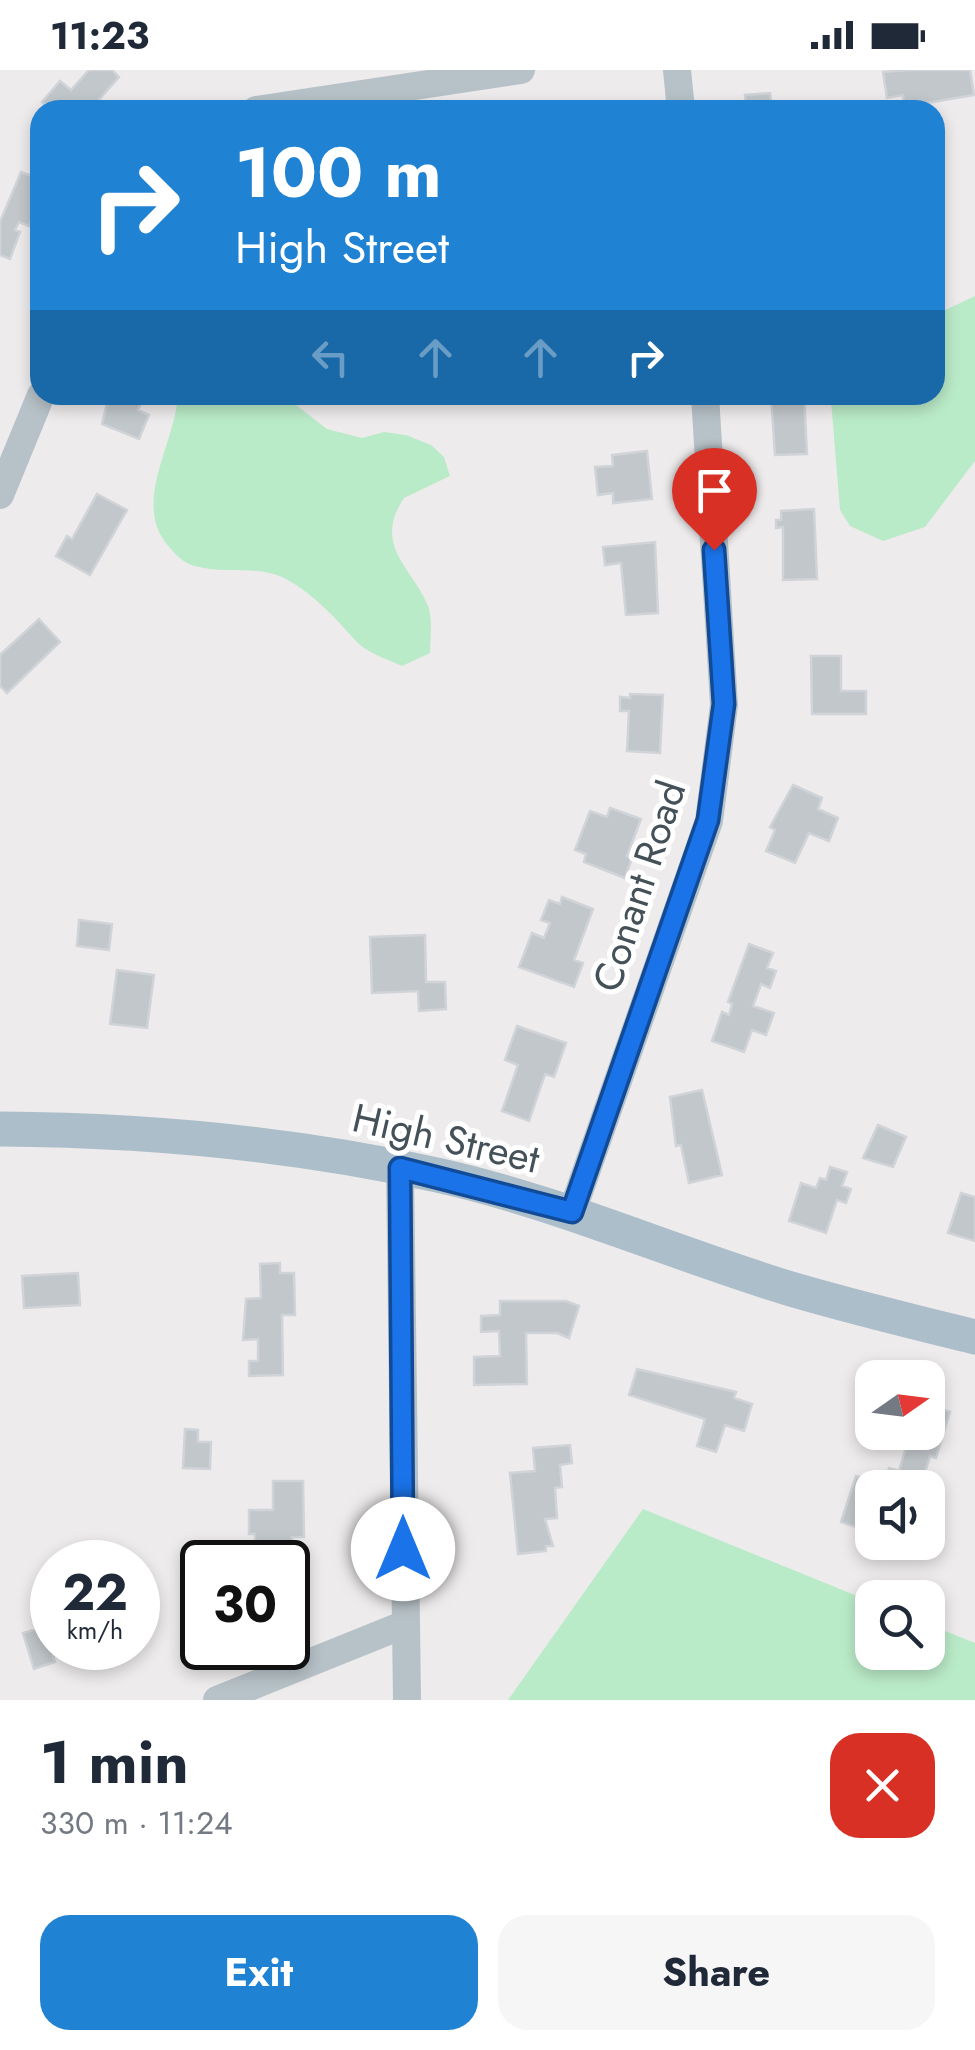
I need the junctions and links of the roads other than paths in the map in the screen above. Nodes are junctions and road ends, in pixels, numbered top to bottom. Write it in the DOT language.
graph roads {
  1 [pos="521,70"];
  2 [pos="676,70"];
  3 [pos="322,100"];
  4 [pos="680,100"];
  5 [pos="37,405"];
  6 [pos="706,405"];
  7 [pos="0,496"];
  8 [pos="0,1129"];
  9 [pos="400,1168"];
  10 [pos="572,1212"];
  11 [pos="975,1337"];
  12 [pos="403,1626"];
  13 [pos="218,1700"];
  14 [pos="407,1700"];
  1 -- 3 [label="street"];
  2 -- 4 [label="street"];
  5 -- 7 [label="street"];
  6 -- 10 [label="street, Conant Road"];
  8 -- 9 [label="main road, High Street"];
  9 -- 10 [label="main road, High Street"];
  9 -- 12 [label="street"];
  10 -- 11 [label="main road, High Street"];
  12 -- 13 [label="street"];
  12 -- 14 [label="street"];
}
